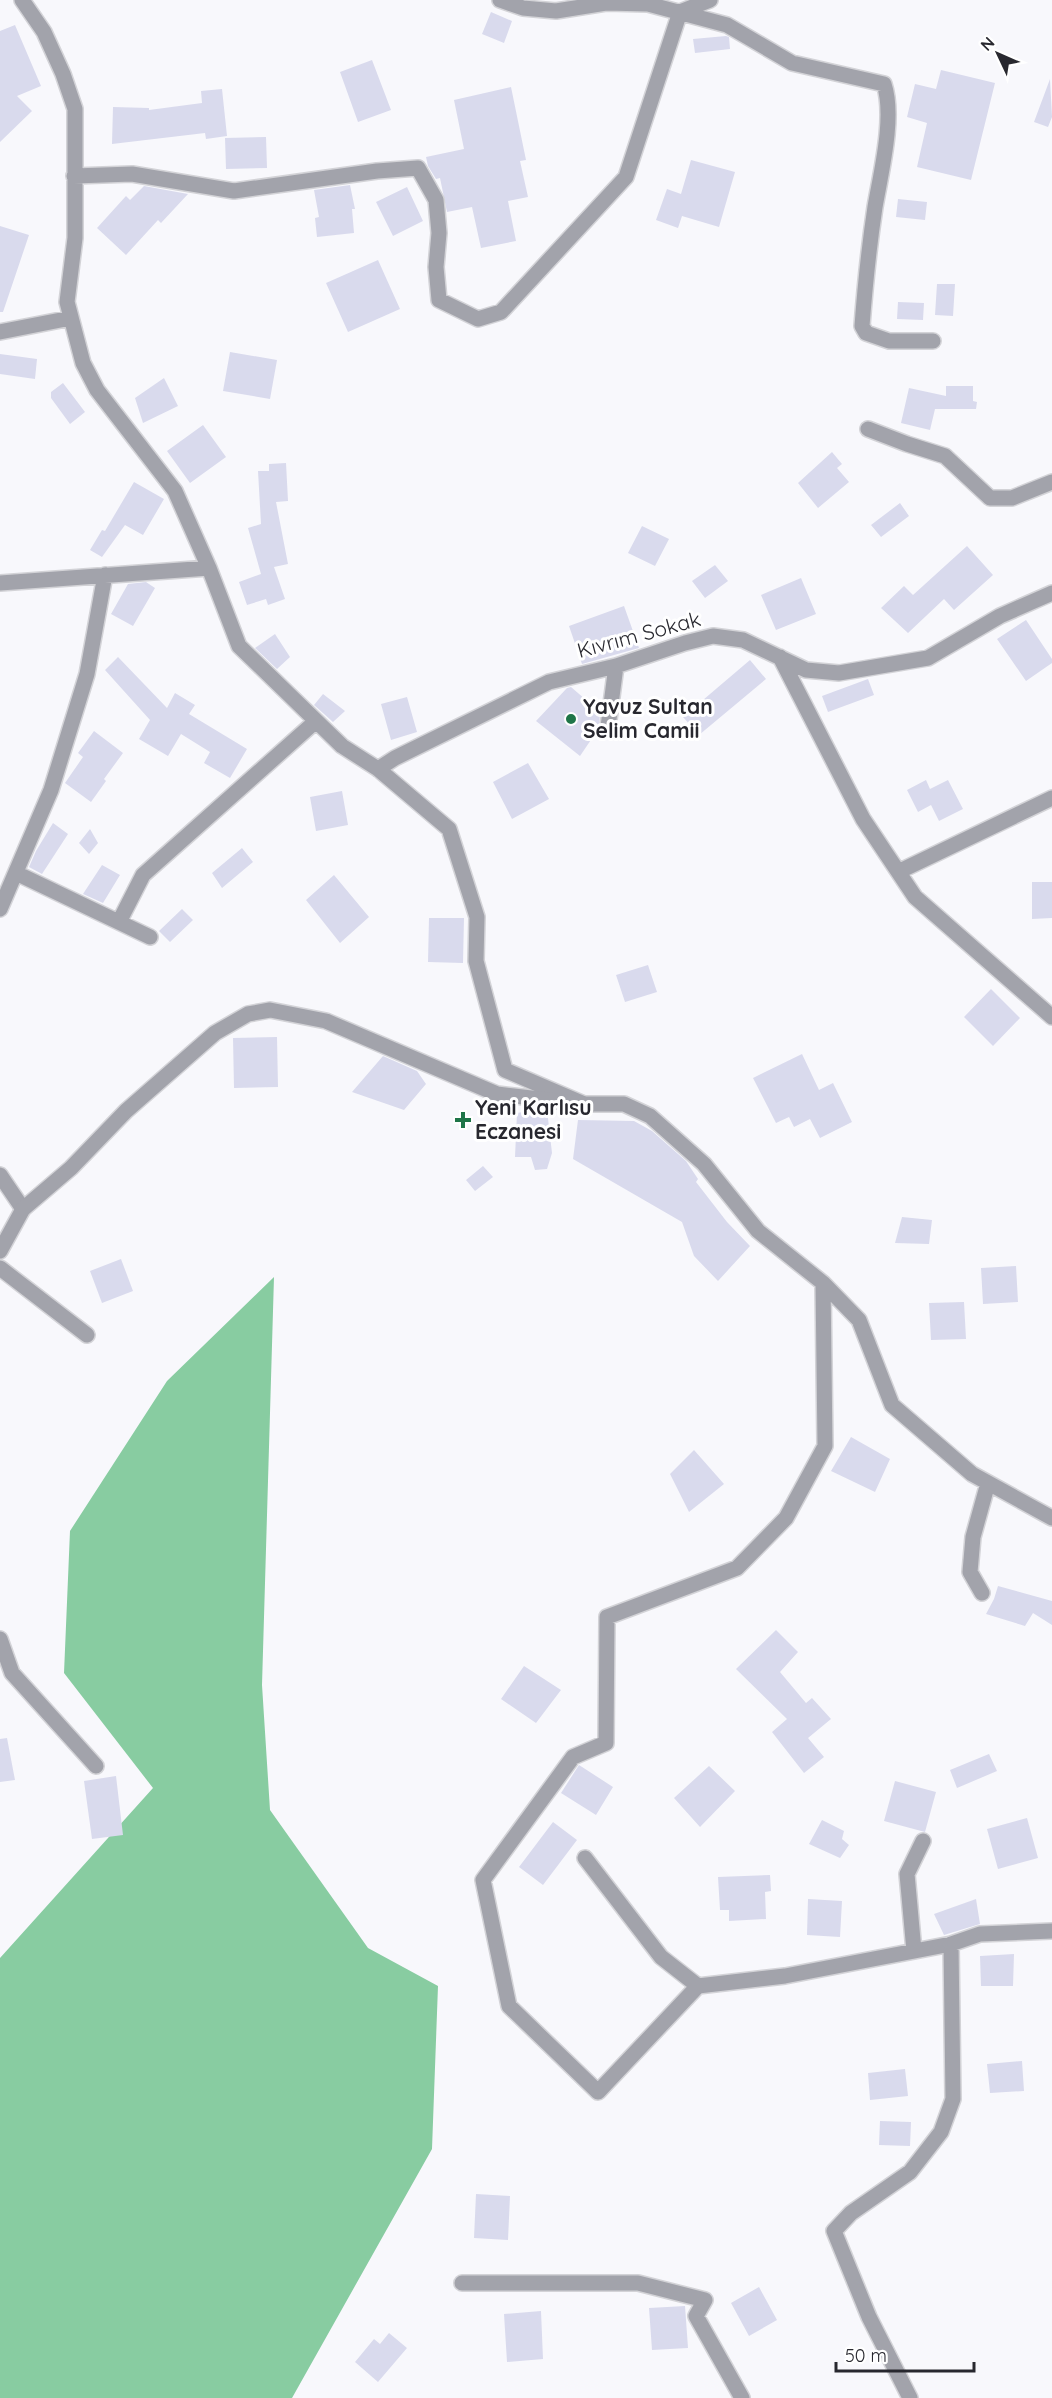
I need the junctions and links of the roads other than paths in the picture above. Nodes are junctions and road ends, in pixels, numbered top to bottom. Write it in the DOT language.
graph roads {
  1 [pos="21,0"];
  2 [pos="500,0"];
  3 [pos="710,0"];
  4 [pos="680,12"];
  5 [pos="74,176"];
  6 [pos="71,318"];
  7 [pos="0,332"];
  8 [pos="933,341"];
  9 [pos="868,429"];
  10 [pos="1052,482"];
  11 [pos="209,568"];
  12 [pos="105,575"];
  13 [pos="0,583"];
  14 [pos="1052,592"];
  15 [pos="780,657"];
  16 [pos="616,666"];
  17 [pos="316,721"];
  18 [pos="608,727"];
  19 [pos="378,769"];
  20 [pos="1052,798"];
  21 [pos="900,871"];
  22 [pos="16,873"];
  23 [pos="0,909"];
  24 [pos="119,922"];
  25 [pos="150,937"];
  26 [pos="1052,1017"];
  27 [pos="584,1104"];
  28 [pos="0,1175"];
  29 [pos="23,1209"];
  30 [pos="0,1251"];
  31 [pos="0,1268"];
  32 [pos="823,1283"];
  33 [pos="87,1335"];
  34 [pos="988,1483"];
  35 [pos="1052,1518"];
  36 [pos="982,1593"];
  37 [pos="0,1639"];
  38 [pos="96,1766"];
  39 [pos="923,1840"];
  40 [pos="585,1858"];
  41 [pos="1052,1931"];
  42 [pos="951,1944"];
  43 [pos="914,1951"];
  44 [pos="698,1986"];
  45 [pos="462,2283"];
  46 [pos="742,2398"];
  47 [pos="910,2398"];
  1 -- 5 [label="street"];
  2 -- 4 [label="street"];
  3 -- 4 [label="street"];
  4 -- 5 [label="street"];
  4 -- 8 [label="street"];
  5 -- 6 [label="street"];
  6 -- 7 [label="street"];
  6 -- 11 [label="street"];
  9 -- 10 [label="street"];
  11 -- 12 [label="street"];
  11 -- 17 [label="street"];
  12 -- 13 [label="street"];
  12 -- 22 [label="street"];
  14 -- 15 [label="street, Kıvrım Sokak"];
  15 -- 16 [label="street, Kıvrım Sokak"];
  15 -- 21 [label="street"];
  16 -- 18 [label="street"];
  16 -- 19 [label="street, Kıvrım Sokak"];
  17 -- 19 [label="street"];
  17 -- 24 [label="street"];
  19 -- 27 [label="street"];
  20 -- 21 [label="street"];
  21 -- 26 [label="street"];
  22 -- 23 [label="street"];
  22 -- 24 [label="street"];
  24 -- 25 [label="street"];
  27 -- 29 [label="street"];
  27 -- 32 [label="street"];
  28 -- 29 [label="street"];
  29 -- 30 [label="street"];
  31 -- 33 [label="street"];
  32 -- 34 [label="street"];
  32 -- 44 [label="street"];
  34 -- 35 [label="street"];
  34 -- 36 [label="street"];
  37 -- 38 [label="street"];
  39 -- 43 [label="street"];
  40 -- 44 [label="street"];
  41 -- 42 [label="street"];
  42 -- 43 [label="street"];
  42 -- 47 [label="street"];
  43 -- 44 [label="street"];
  45 -- 46 [label="street"];
}
